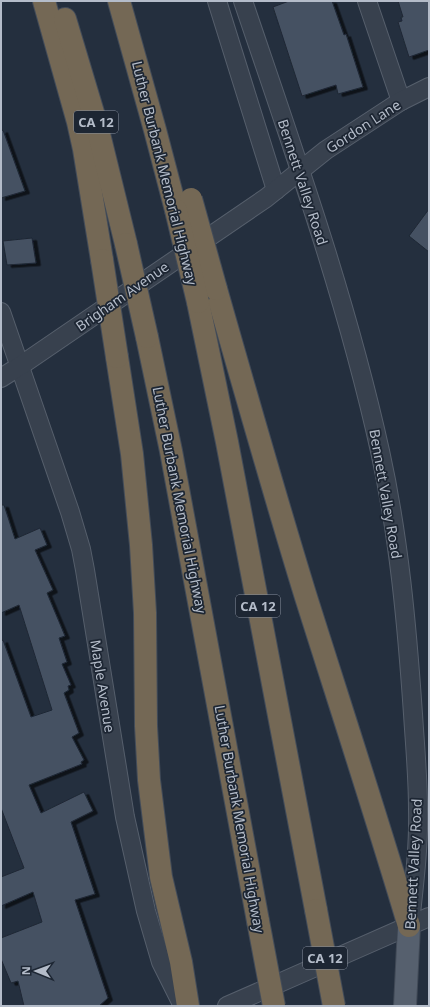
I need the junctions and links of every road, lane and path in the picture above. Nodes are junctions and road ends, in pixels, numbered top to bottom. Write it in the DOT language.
graph roads {
  1 [pos="44,1"];
  2 [pos="59,1"];
  3 [pos="217,1"];
  4 [pos="243,1"];
  5 [pos="367,1"];
  6 [pos="122,8"];
  7 [pos="429,87"];
  8 [pos="401,101"];
  9 [pos="300,171"];
  10 [pos="276,190"];
  11 [pos="183,204"];
  12 [pos="1,312"];
  13 [pos="20,366"];
  14 [pos="1,378"];
  15 [pos="429,918"];
  16 [pos="409,926"];
  17 [pos="183,1006"];
  18 [pos="188,1006"];
  19 [pos="227,1006"];
  20 [pos="274,1006"];
  21 [pos="334,1006"];
  22 [pos="405,1006"];
  1 -- 18 [label="highway, bridge"];
  2 -- 20 [label="highway, Luther Burbank Memorial Highway / CA 12, bridge"];
  3 -- 10 [label="street, Bennett Valley Road"];
  4 -- 9 [label="street, Bennett Valley Road"];
  5 -- 8 [label="street"];
  6 -- 11 [label="highway, Luther Burbank Memorial Highway / CA 12"];
  7 -- 8 [label="street, Gordon Lane"];
  8 -- 9 [label="street, Gordon Lane"];
  9 -- 10 [label="street, Brigham Avenue"];
  9 -- 16 [label="street, Bennett Valley Road"];
  10 -- 13 [label="street, Brigham Avenue"];
  11 -- 16 [label="highway, bridge"];
  11 -- 21 [label="highway, Luther Burbank Memorial Highway / CA 12, bridge"];
  12 -- 13 [label="street, Maple Avenue"];
  13 -- 14 [label="street, Brigham Avenue"];
  13 -- 17 [label="street, Maple Avenue"];
  15 -- 16 [label="street"];
  16 -- 19 [label="street"];
  16 -- 22 [label="main road, Bennett Valley Road"];
}
